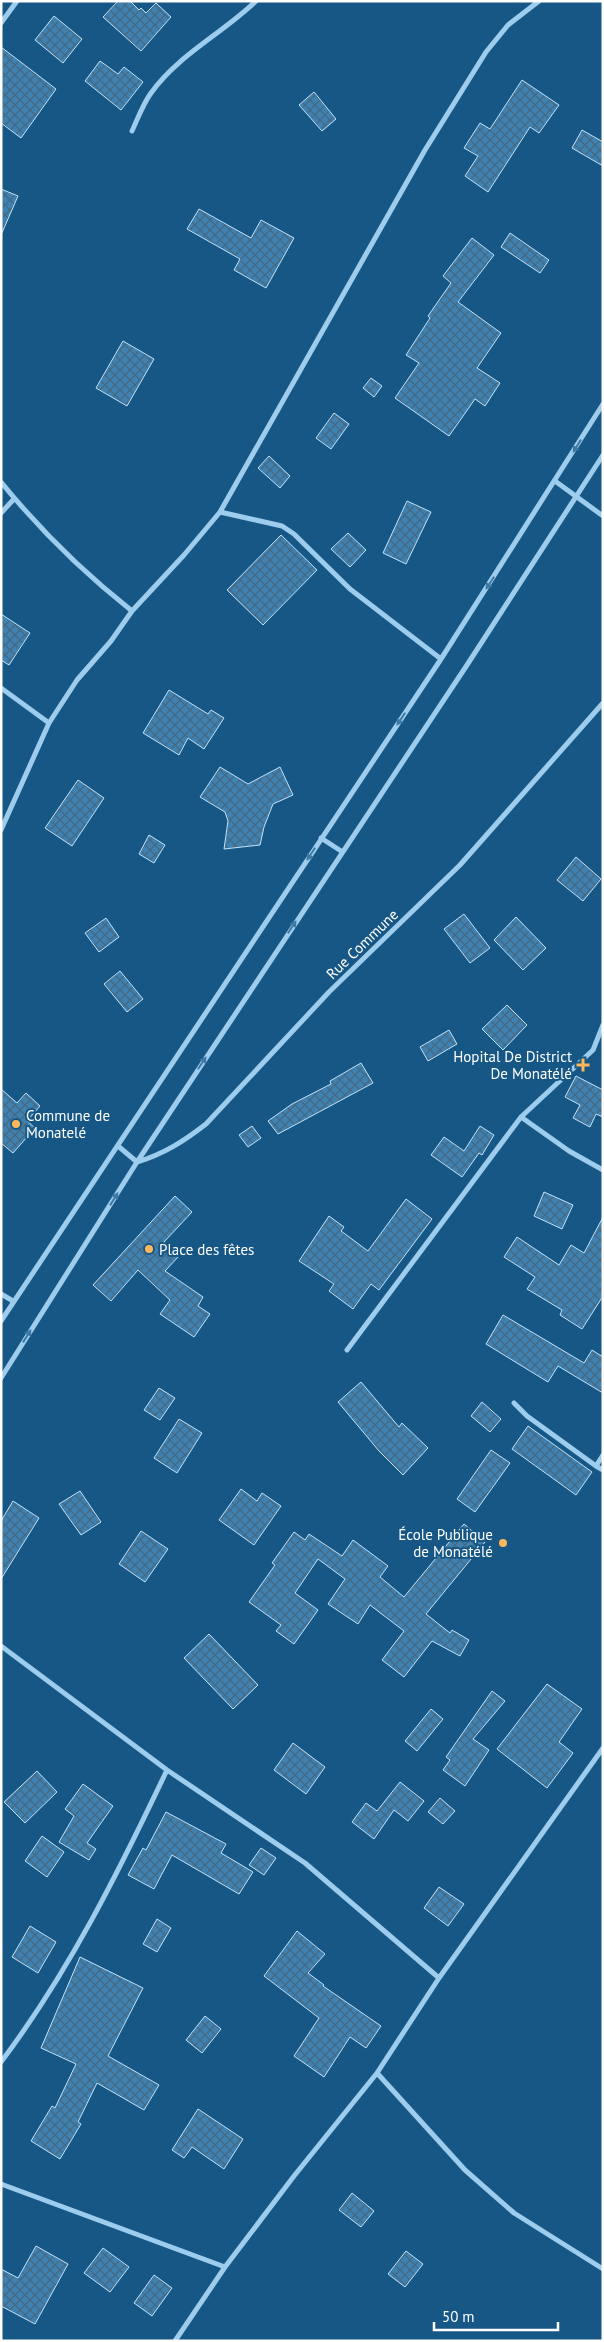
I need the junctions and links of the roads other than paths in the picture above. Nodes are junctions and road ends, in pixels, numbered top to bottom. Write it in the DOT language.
graph roads {
  1 [pos="17,1"];
  2 [pos="256,1"];
  3 [pos="539,1"];
  4 [pos="1,23"];
  5 [pos="132,131"];
  6 [pos="603,404"];
  7 [pos="603,455"];
  8 [pos="555,481"];
  9 [pos="1,482"];
  10 [pos="575,496"];
  11 [pos="14,499"];
  12 [pos="220,512"];
  13 [pos="1,513"];
  14 [pos="603,516"];
  15 [pos="132,611"];
  16 [pos="441,659"];
  17 [pos="1,688"];
  18 [pos="603,703"];
  19 [pos="49,723"];
  20 [pos="1,830"];
  21 [pos="321,838"];
  22 [pos="341,851"];
  23 [pos="603,1025"];
  24 [pos="521,1117"];
  25 [pos="118,1146"];
  26 [pos="137,1162"];
  27 [pos="603,1170"];
  28 [pos="1,1294"];
  29 [pos="13,1301"];
  30 [pos="1,1321"];
  31 [pos="347,1350"];
  32 [pos="1,1378"];
  33 [pos="514,1403"];
  34 [pos="603,1455"];
  35 [pos="596,1466"];
  36 [pos="603,1470"];
  37 [pos="1,1646"];
  38 [pos="603,1748"];
  39 [pos="167,1770"];
  40 [pos="439,1978"];
  41 [pos="1,2062"];
  42 [pos="377,2073"];
  43 [pos="1,2184"];
  44 [pos="225,2267"];
  45 [pos="603,2269"];
  46 [pos="175,2341"];
  1 -- 4 [label="street"];
  2 -- 5 [label="street"];
  3 -- 12 [label="street"];
  6 -- 8 [label="street, one-way"];
  7 -- 10 [label="street"];
  8 -- 10 [label="street"];
  8 -- 16 [label="street, one-way"];
  9 -- 11 [label="street"];
  10 -- 14 [label="street"];
  10 -- 22 [label="street"];
  11 -- 13 [label="street"];
  11 -- 15 [label="street"];
  12 -- 15 [label="street"];
  12 -- 16 [label="street"];
  15 -- 19 [label="street"];
  16 -- 21 [label="street, one-way"];
  17 -- 19 [label="street"];
  18 -- 26 [label="street, Rue Commune"];
  19 -- 20 [label="street"];
  21 -- 22 [label="street"];
  21 -- 25 [label="street, one-way"];
  26 -- 22 [label="street, one-way"];
  23 -- 24 [label="street"];
  24 -- 27 [label="street"];
  24 -- 31 [label="street"];
  25 -- 26 [label="street"];
  25 -- 29 [label="street"];
  32 -- 26 [label="street, one-way"];
  28 -- 29 [label="street"];
  29 -- 30 [label="street"];
  33 -- 35 [label="street"];
  34 -- 35 [label="street"];
  35 -- 36 [label="street"];
  37 -- 39 [label="street"];
  38 -- 40 [label="street"];
  39 -- 40 [label="street"];
  39 -- 41 [label="street"];
  40 -- 42 [label="street"];
  42 -- 44 [label="street"];
  42 -- 45 [label="street"];
  43 -- 44 [label="street"];
  44 -- 46 [label="street"];
}
